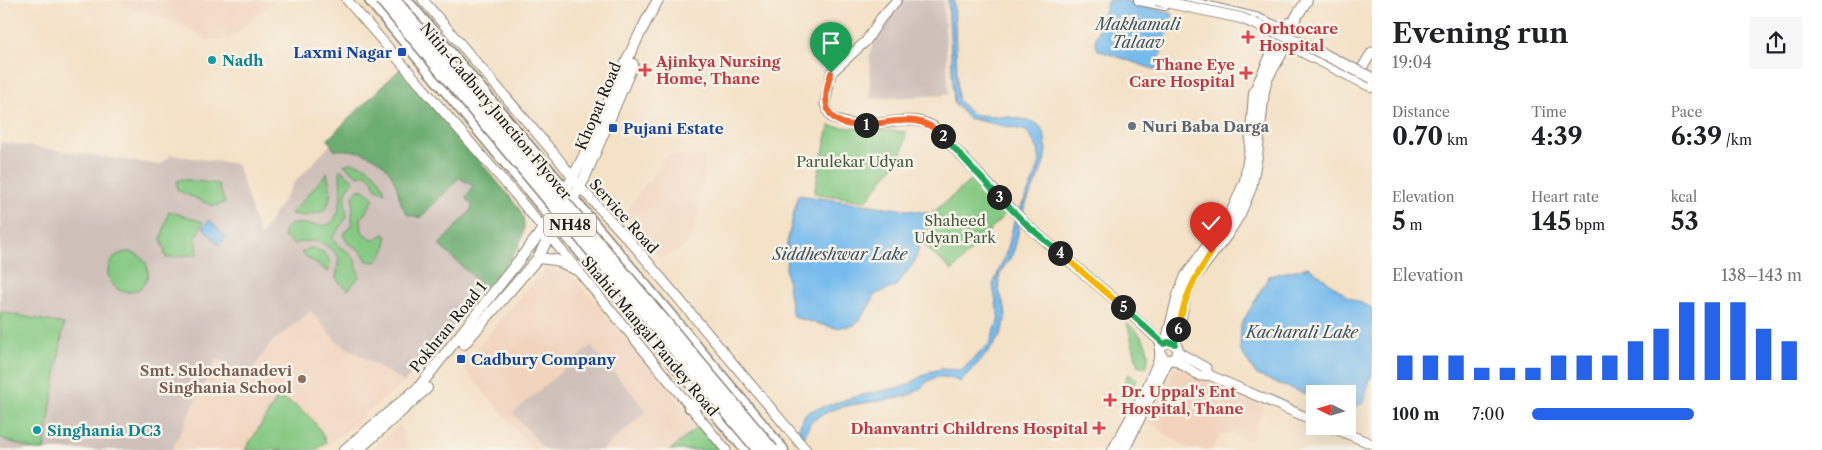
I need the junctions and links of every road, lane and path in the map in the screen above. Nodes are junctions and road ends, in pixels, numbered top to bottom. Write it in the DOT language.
graph roads {
  1 [pos="347,0"];
  2 [pos="371,0"];
  3 [pos="382,0"];
  4 [pos="394,0"];
  5 [pos="405,0"];
  6 [pos="423,0"];
  7 [pos="658,0"];
  8 [pos="664,0"];
  9 [pos="897,0"];
  10 [pos="1139,0"];
  11 [pos="1156,0"];
  12 [pos="1178,0"];
  13 [pos="1307,0"];
  14 [pos="1198,5"];
  15 [pos="1289,28"];
  16 [pos="1283,41"];
  17 [pos="634,51"];
  18 [pos="1372,52"];
  19 [pos="1360,68"];
  20 [pos="1372,74"];
  21 [pos="1372,78"];
  22 [pos="1356,79"];
  23 [pos="1372,87"];
  24 [pos="573,178"];
  25 [pos="580,187"];
  26 [pos="569,195"];
  27 [pos="556,214"];
  28 [pos="546,233"];
  29 [pos="538,258"];
  30 [pos="579,272"];
  31 [pos="470,331"];
  32 [pos="1169,351"];
  33 [pos="705,401"];
  34 [pos="690,406"];
  35 [pos="1306,417"];
  36 [pos="1350,435"];
  37 [pos="1372,444"];
  38 [pos="344,450"];
  39 [pos="358,450"];
  40 [pos="726,450"];
  41 [pos="747,450"];
  42 [pos="759,450"];
  43 [pos="772,450"];
  44 [pos="782,450"];
  45 [pos="806,450"];
  46 [pos="1113,450"];
  47 [pos="1124,450"];
  1 -- 28 [label="street, Shahid Mangal Pandey Road"];
  2 -- 27 [label="highway"];
  3 -- 42 [label="highway, Nitin-Cadbury Junction Flyover / NH48, bridge"];
  4 -- 43 [label="highway, Nitin-Cadbury Junction Flyover / NH48, bridge"];
  5 -- 26 [label="highway"];
  6 -- 24 [label="street, Service Road"];
  7 -- 17 [label="main road, Khopat Road"];
  8 -- 17 [label="main road, Khopat Road"];
  9 -- 32 [label="street"];
  10 -- 14 [label="main road"];
  11 -- 21 [label="main road, bridge"];
  12 -- 14 [label="main road"];
  13 -- 15 [label="main road"];
  14 -- 15 [label="main road"];
  14 -- 16 [label="main road"];
  15 -- 16 [label="main road"];
  15 -- 19 [label="main road"];
  16 -- 22 [label="main road"];
  16 -- 32 [label="main road"];
  17 -- 24 [label="main road, Khopat Road"];
  17 -- 25 [label="main road, Khopat Road"];
  18 -- 19 [label="street"];
  19 -- 20 [label="main road"];
  19 -- 22 [label="street"];
  22 -- 23 [label="main road"];
  24 -- 25 [label="street, Service Road"];
  24 -- 26 [label="main road, Khopat Road"];
  25 -- 26 [label="main road, Khopat Road"];
  25 -- 45 [label="street, Service Road"];
  26 -- 27 [label="main road, Khopat Road"];
  26 -- 27 [label="main road, Khopat Road"];
  26 -- 44 [label="highway"];
  27 -- 28 [label="main road, Pokhran Road 1"];
  27 -- 33 [label="highway"];
  28 -- 29 [label="main road, Pokhran Road 1"];
  28 -- 30 [label="street, Shahid Mangal Pandey Road"];
  28 -- 31 [label="main road, Pokhran Road 1"];
  29 -- 30 [label="main road"];
  29 -- 31 [label="main road, Pokhran Road 1"];
  30 -- 34 [label="street, Shahid Mangal Pandey Road"];
  31 -- 38 [label="main road, Pokhran Road 1"];
  31 -- 39 [label="main road, Pokhran Road 1"];
  32 -- 35 [label="street"];
  32 -- 46 [label="main road"];
  32 -- 47 [label="main road"];
  33 -- 34 [label="highway"];
  33 -- 41 [label="highway"];
  34 -- 40 [label="street, Shahid Mangal Pandey Road"];
  36 -- 37 [label="street"];
}
